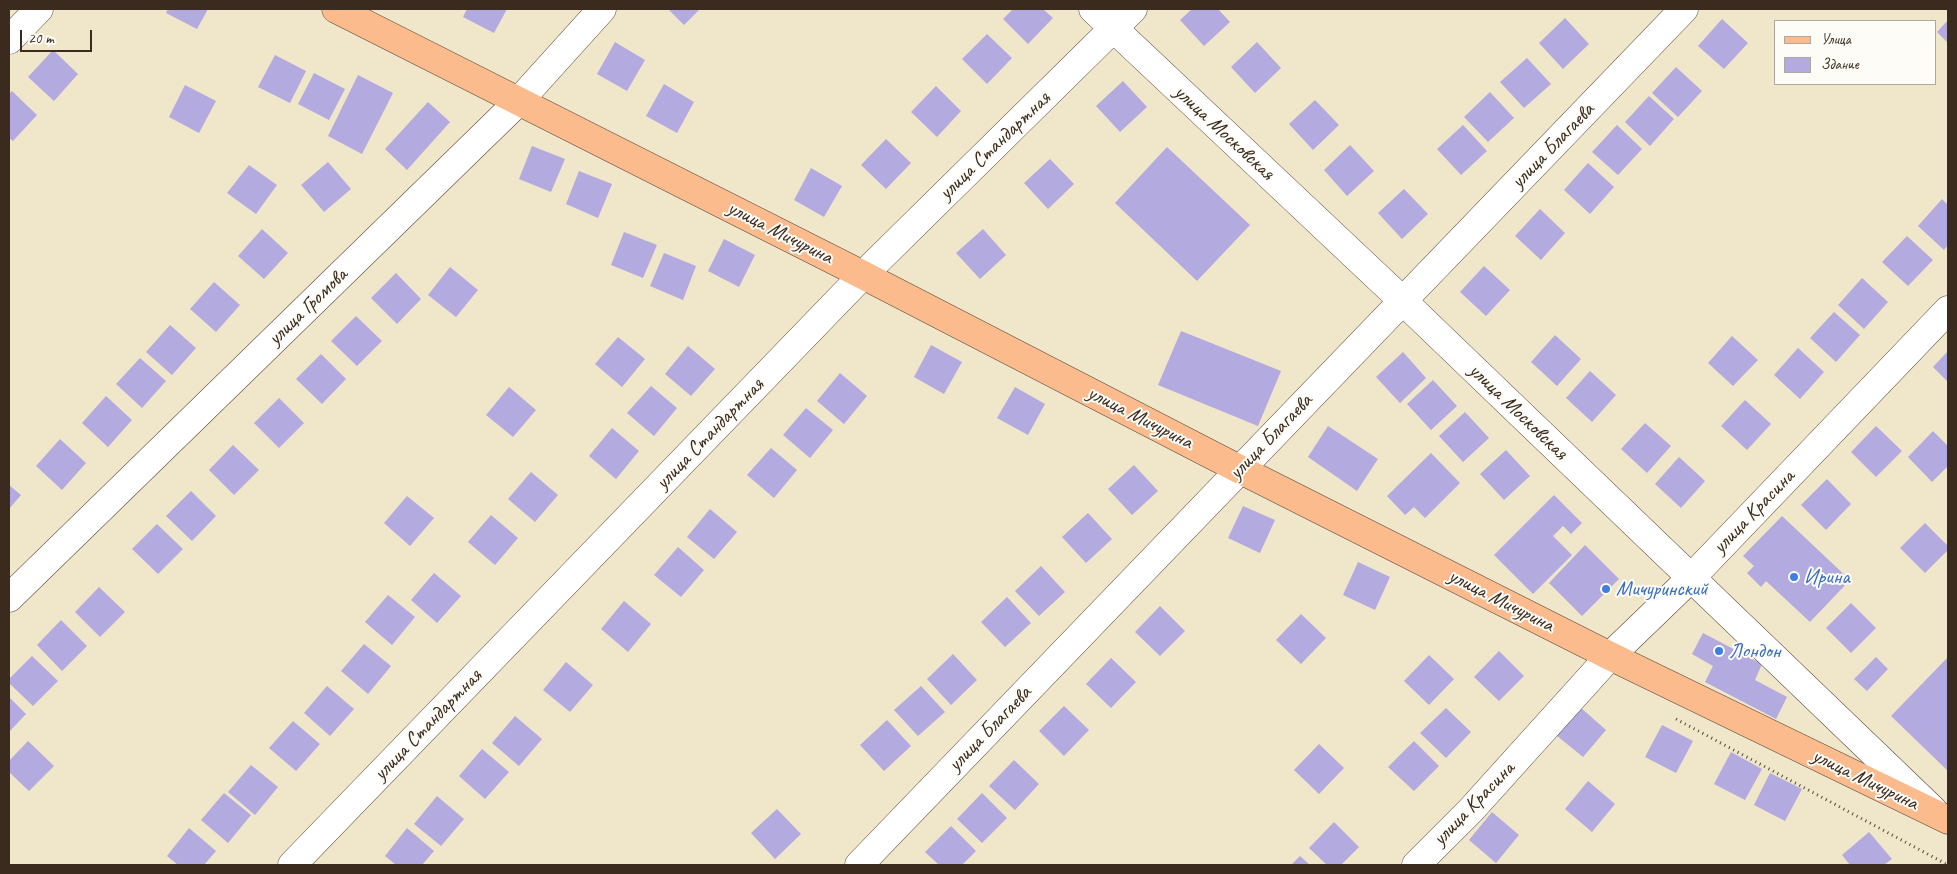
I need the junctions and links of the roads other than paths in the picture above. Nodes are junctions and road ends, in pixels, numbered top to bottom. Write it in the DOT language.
graph roads {
  1 [pos="39,9"];
  2 [pos="336,9"];
  3 [pos="602,9"];
  4 [pos="1093,9"];
  5 [pos="1133,9"];
  6 [pos="1684,9"];
  7 [pos="1114,29"];
  8 [pos="9,40"];
  9 [pos="518,102"];
  10 [pos="863,275"];
  11 [pos="1404,302"];
  12 [pos="1948,310"];
  13 [pos="1239,469"];
  14 [pos="1691,578"];
  15 [pos="9,598"];
  16 [pos="1610,656"];
  17 [pos="1944,818"];
  18 [pos="292,865"];
  19 [pos="860,865"];
  20 [pos="1416,865"];
  1 -- 8 [label="street"];
  2 -- 9 [label="main road, улица Мичурина"];
  3 -- 9 [label="street, улица Громова"];
  4 -- 7 [label="street, улица Московская"];
  5 -- 7 [label="street, улица Стандартная"];
  6 -- 11 [label="street, улица Благаева"];
  7 -- 10 [label="street, улица Стандартная"];
  7 -- 11 [label="street, улица Московская"];
  9 -- 10 [label="main road, улица Мичурина"];
  9 -- 15 [label="street, улица Громова"];
  10 -- 13 [label="main road, улица Мичурина"];
  10 -- 18 [label="street, улица Стандартная"];
  11 -- 13 [label="street, улица Благаева"];
  11 -- 14 [label="street, улица Московская"];
  12 -- 14 [label="street, улица Красина"];
  13 -- 16 [label="main road, улица Мичурина"];
  13 -- 19 [label="street, улица Благаева"];
  14 -- 16 [label="street, улица Красина"];
  14 -- 17 [label="street, улица Московская"];
  16 -- 17 [label="main road, улица Мичурина"];
  16 -- 20 [label="street, улица Красина"];
}
